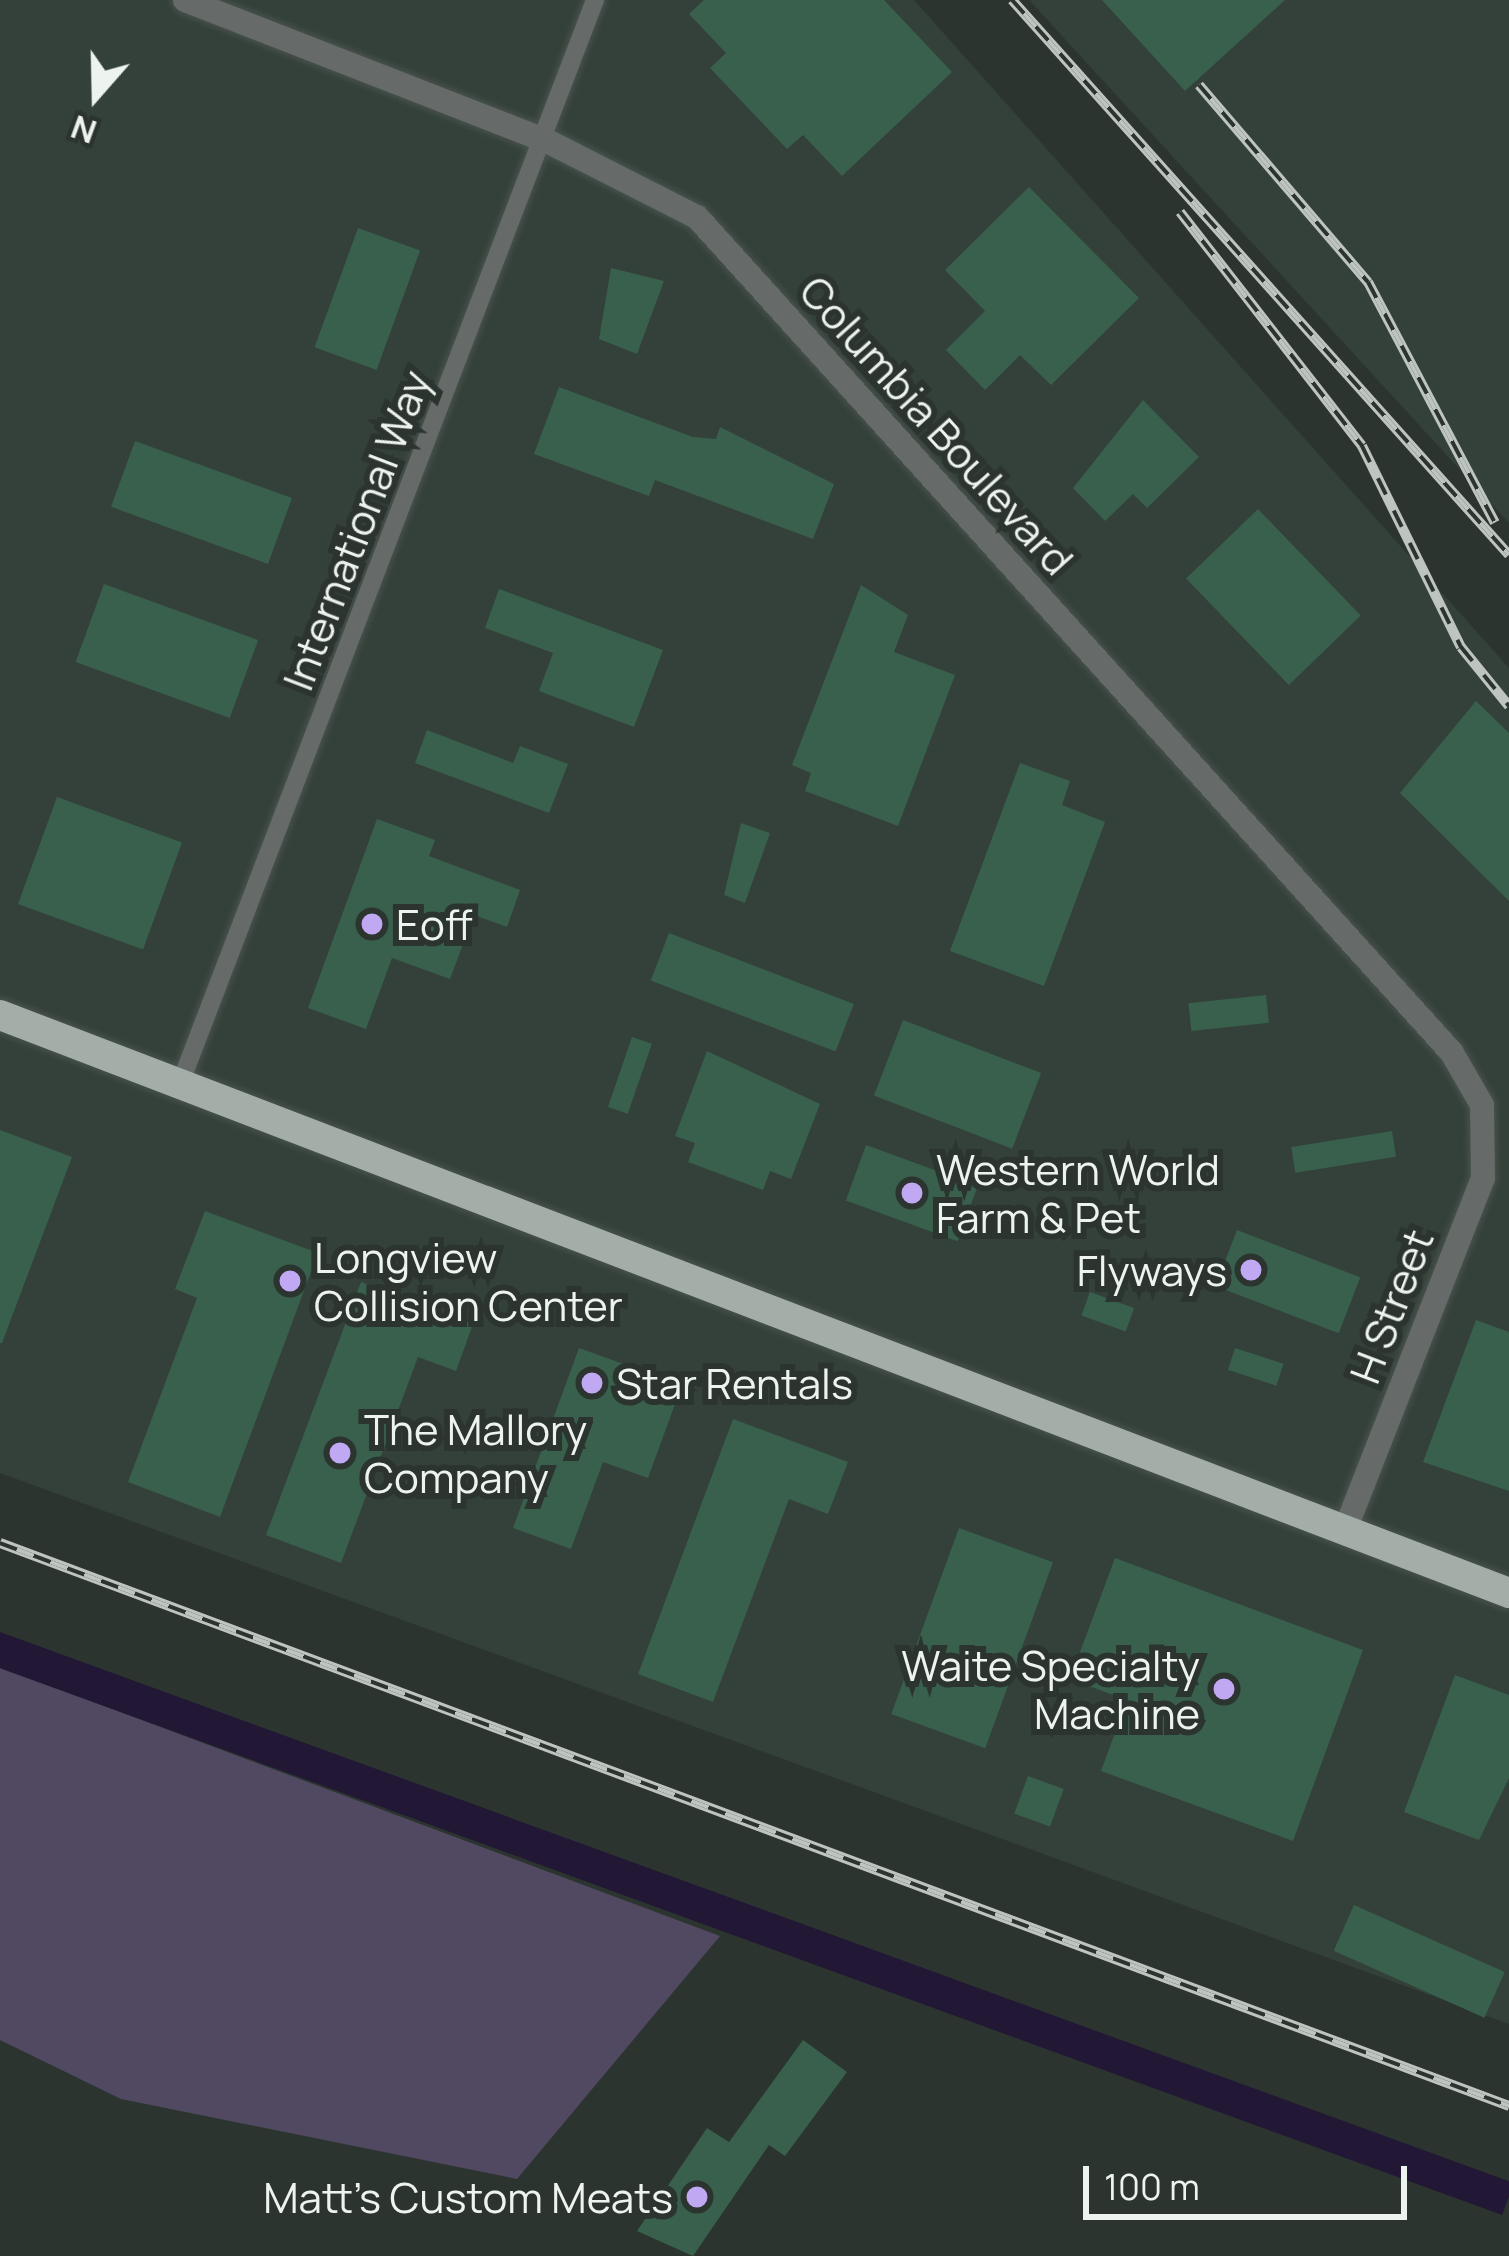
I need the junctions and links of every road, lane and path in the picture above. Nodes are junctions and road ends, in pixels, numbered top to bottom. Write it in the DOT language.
graph roads {
  1 [pos="185,0"];
  2 [pos="596,0"];
  3 [pos="545,140"];
  4 [pos="0,1016"];
  5 [pos="180,1084"];
  6 [pos="1482,1106"];
  7 [pos="1345,1532"];
  8 [pos="1509,1593"];
  1 -- 3 [label="street, Columbia Boulevard"];
  2 -- 3 [label="street, International Way"];
  3 -- 5 [label="street, International Way"];
  3 -- 6 [label="street, Columbia Boulevard"];
  4 -- 5 [label="highway"];
  5 -- 7 [label="highway"];
  6 -- 7 [label="street, H Street"];
  7 -- 8 [label="highway"];
}
